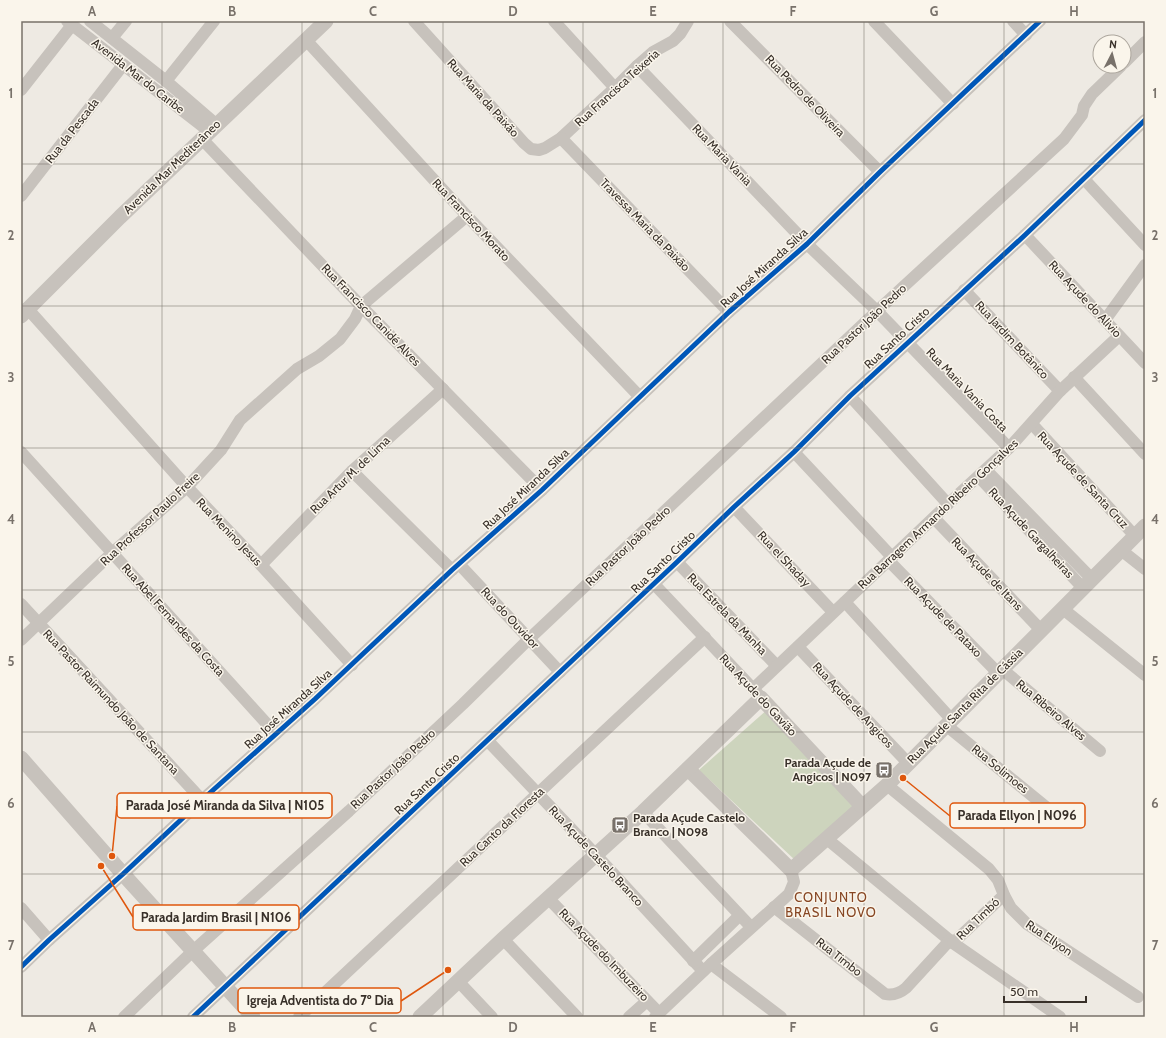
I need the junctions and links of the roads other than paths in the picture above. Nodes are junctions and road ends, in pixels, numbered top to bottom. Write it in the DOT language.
graph roads {
  1 [pos="90,21"];
  2 [pos="126,21"];
  3 [pos="214,21"];
  4 [pos="326,21"];
  5 [pos="414,21"];
  6 [pos="554,21"];
  7 [pos="688,21"];
  8 [pos="730,21"];
  9 [pos="874,21"];
  10 [pos="1013,21"];
  11 [pos="1040,21"];
  12 [pos="70,23"];
  13 [pos="1026,35"];
  14 [pos="112,38"];
  15 [pos="306,40"];
  16 [pos="1145,42"];
  17 [pos="1132,55"];
  18 [pos="124,65"];
  19 [pos="637,66"];
  20 [pos="1113,74"];
  21 [pos="166,81"];
  22 [pos="616,88"];
  23 [pos="21,90"];
  24 [pos="953,104"];
  25 [pos="1145,120"];
  26 [pos="209,132"];
  27 [pos="561,138"];
  28 [pos="880,172"];
  29 [pos="1084,179"];
  30 [pos="21,196"];
  31 [pos="467,216"];
  32 [pos="1025,235"];
  33 [pos="807,244"];
  34 [pos="1145,245"];
  35 [pos="1145,265"];
  36 [pos="964,290"];
  37 [pos="361,306"];
  38 [pos="877,311"];
  39 [pos="24,312"];
  40 [pos="729,312"];
  41 [pos="1105,320"];
  42 [pos="1119,336"];
  43 [pos="907,343"];
  44 [pos="1145,363"];
  45 [pos="1074,377"];
  46 [pos="443,389"];
  47 [pos="1060,391"];
  48 [pos="850,396"];
  49 [pos="640,397"];
  50 [pos="1032,424"];
  51 [pos="1009,448"];
  52 [pos="21,452"];
  53 [pos="794,452"];
  54 [pos="1145,454"];
  55 [pos="352,471"];
  56 [pos="983,474"];
  57 [pos="187,487"];
  58 [pos="542,490"];
  59 [pos="948,504"];
  60 [pos="734,506"];
  61 [pos="934,518"];
  62 [pos="1140,531"];
  63 [pos="1121,550"];
  64 [pos="112,553"];
  65 [pos="890,559"];
  66 [pos="677,562"];
  67 [pos="261,565"];
  68 [pos="456,567"];
  69 [pos="1145,569"];
  70 [pos="654,584"];
  71 [pos="1088,584"];
  72 [pos="845,602"];
  73 [pos="21,604"];
  74 [pos="1062,609"];
  75 [pos="833,612"];
  76 [pos="40,624"];
  77 [pos="1040,629"];
  78 [pos="705,637"];
  79 [pos="529,639"];
  80 [pos="21,640"];
  81 [pos="798,647"];
  82 [pos="352,665"];
  83 [pos="777,666"];
  84 [pos="1000,671"];
  85 [pos="560,672"];
  86 [pos="1145,675"];
  87 [pos="757,694"];
  88 [pos="950,723"];
  89 [pos="276,734"];
  90 [pos="488,741"];
  91 [pos="1100,751"];
  92 [pos="21,758"];
  93 [pos="908,763"];
  94 [pos="688,769"];
  95 [pos="887,785"];
  96 [pos="538,794"];
  97 [pos="202,800"];
  98 [pos="862,806"];
  99 [pos="643,812"];
  100 [pos="1052,812"];
  101 [pos="827,839"];
  102 [pos="596,854"];
  103 [pos="791,870"];
  104 [pos="123,874"];
  105 [pos="1004,895"];
  106 [pos="548,898"];
  107 [pos="774,907"];
  108 [pos="21,908"];
  109 [pos="739,916"];
  110 [pos="751,927"];
  111 [pos="502,939"];
  112 [pos="49,940"];
  113 [pos="951,942"];
  114 [pos="193,951"];
  115 [pos="693,960"];
  116 [pos="21,966"];
  117 [pos="707,967"];
  118 [pos="458,981"];
  119 [pos="226,986"];
  120 [pos="906,988"];
  121 [pos="1138,997"];
  122 [pos="646,1001"];
  123 [pos="657,1015"];
  124 [pos="124,1017"];
  125 [pos="193,1017"];
  126 [pos="253,1017"];
  127 [pos="299,1017"];
  128 [pos="420,1017"];
  129 [pos="492,1017"];
  130 [pos="577,1017"];
  131 [pos="629,1017"];
  132 [pos="782,1017"];
  133 [pos="1060,1017"];
  1 -- 14 [label="street, Avenida Mar do Caribe"];
  2 -- 14 [label="street"];
  3 -- 21 [label="street"];
  4 -- 15 [label="street, Avenida Mar Mediterâneo"];
  5 -- 27 [label="street, Rua Maria da Paixão"];
  6 -- 22 [label="street"];
  7 -- 19 [label="street, Rua Francisca Teixeria"];
  8 -- 28 [label="street, Rua Pedro de Oliveira"];
  9 -- 24 [label="street"];
  10 -- 13 [label="street"];
  11 -- 13 [label="street, Rua José Miranda Silva"];
  12 -- 18 [label="street, Avenida Mar do Caribe"];
  12 -- 23 [label="street"];
  13 -- 24 [label="street, Rua José Miranda Silva"];
  14 -- 21 [label="street, Avenida Mar do Caribe"];
  15 -- 26 [label="street, Avenida Mar Mediterâneo"];
  15 -- 31 [label="street, Rua Francisco Morato"];
  16 -- 17 [label="street"];
  18 -- 26 [label="street, Avenida Mar do Caribe"];
  18 -- 30 [label="street, Rua da Pescada"];
  19 -- 22 [label="street, Rua Francisca Teixeria"];
  19 -- 33 [label="street, Rua Maria Vania"];
  20 -- 38 [label="street, Rua Pastor João Pedro"];
  21 -- 26 [label="street, Avenida Mar do Caribe"];
  22 -- 27 [label="street, Rua Francisca Teixeria"];
  24 -- 28 [label="street, Rua José Miranda Silva"];
  25 -- 29 [label="street, Rua Santo Cristo"];
  26 -- 37 [label="street, Rua Francisco Canidé Alves"];
  26 -- 39 [label="street, Avenida Mar Mediterâneo"];
  27 -- 40 [label="street, Travessa Maria da Paixão"];
  28 -- 33 [label="street, Rua José Miranda Silva"];
  29 -- 32 [label="street, Rua Santo Cristo"];
  29 -- 34 [label="street"];
  31 -- 37 [label="street, Rua Professor Paulo Freire"];
  31 -- 49 [label="street, Rua Francisco Morato"];
  32 -- 36 [label="street, Rua Santo Cristo"];
  32 -- 41 [label="street, Rua Açude do Alivio"];
  33 -- 38 [label="street, Rua Maria Vania Costa"];
  33 -- 40 [label="street, Rua José Miranda Silva"];
  35 -- 41 [label="street"];
  36 -- 43 [label="street, Rua Santo Cristo"];
  36 -- 47 [label="street, Rua Jardim Botânico"];
  37 -- 46 [label="street, Rua Francisco Canidé Alves"];
  37 -- 57 [label="street, Rua Professor Paulo Freire"];
  38 -- 43 [label="street, Rua Maria Vania Costa"];
  38 -- 79 [label="street, Rua Pastor João Pedro"];
  39 -- 57 [label="street, Rua Menino Jesus"];
  40 -- 49 [label="street, Rua José Miranda Silva"];
  41 -- 42 [label="street, Rua Açude do Alivio"];
  42 -- 44 [label="street, Rua Açude do Alivio"];
  42 -- 45 [label="street, Rua Barragem Armando Ribeiro Gonçalves"];
  43 -- 48 [label="street, Rua Santo Cristo"];
  43 -- 51 [label="street, Rua Maria Vania Costa"];
  45 -- 47 [label="street, Rua Barragem Armando Ribeiro Gonçalves"];
  45 -- 54 [label="street"];
  46 -- 55 [label="street, Rua Artur M. de Lima"];
  46 -- 58 [label="street, Rua Francisco Canidé Alves"];
  47 -- 50 [label="street, Rua Barragem Armando Ribeiro Gonçalves"];
  48 -- 53 [label="street, Rua Santo Cristo"];
  48 -- 59 [label="street"];
  49 -- 58 [label="street, Rua José Miranda Silva"];
  50 -- 51 [label="street, Rua Barragem Armando Ribeiro Gonçalves"];
  50 -- 62 [label="street, Rua Açude de Santa Cruz"];
  51 -- 56 [label="street, Rua Barragem Armando Ribeiro Gonçalves"];
  52 -- 64 [label="street, Rua Abel Fernandes da Costa"];
  53 -- 60 [label="street, Rua Santo Cristo"];
  53 -- 65 [label="street, Rua Açude de Pataxo"];
  55 -- 67 [label="street, Rua Artur M. de Lima"];
  55 -- 68 [label="street, Rua do Ouvidor"];
  56 -- 59 [label="street, Rua Barragem Armando Ribeiro Gonçalves"];
  56 -- 71 [label="street, Rua Açude Gargalheiras"];
  57 -- 64 [label="street, Rua Professor Paulo Freire"];
  57 -- 67 [label="street, Rua Menino Jesus"];
  58 -- 68 [label="street, Rua José Miranda Silva"];
  59 -- 61 [label="street, Rua Barragem Armando Ribeiro Gonçalves"];
  60 -- 66 [label="street, Rua Santo Cristo"];
  60 -- 75 [label="street, Rua el Shaday"];
  61 -- 65 [label="street, Rua Barragem Armando Ribeiro Gonçalves"];
  61 -- 77 [label="street, Rua Açude de Itans"];
  62 -- 63 [label="street, Rua Açude Santa Rita de Cássia"];
  63 -- 69 [label="street"];
  63 -- 71 [label="street, Rua Açude Santa Rita de Cássia"];
  64 -- 76 [label="street, Rua Professor Paulo Freire"];
  64 -- 89 [label="street, Rua Abel Fernandes da Costa"];
  65 -- 72 [label="street, Rua Barragem Armando Ribeiro Gonçalves"];
  65 -- 84 [label="street, Rua Açude de Pataxo"];
  66 -- 70 [label="street, Rua Santo Cristo"];
  66 -- 83 [label="street, Rua Estrela da Manha"];
  67 -- 82 [label="street, Rua Menino Jesus"];
  68 -- 79 [label="street, Rua do Ouvidor"];
  68 -- 82 [label="street, Rua José Miranda Silva"];
  70 -- 78 [label="street, Rua Açude do Gavião"];
  70 -- 85 [label="street, Rua Santo Cristo"];
  71 -- 74 [label="street, Rua Açude Santa Rita de Cássia"];
  72 -- 75 [label="street, Rua Barragem Armando Ribeiro Gonçalves"];
  72 -- 88 [label="street, Rua Solimoes"];
  73 -- 76 [label="street, Rua Pastor Raimundo João de Santana"];
  74 -- 77 [label="street, Rua Açude Santa Rita de Cássia"];
  74 -- 86 [label="street"];
  75 -- 81 [label="street, Rua Barragem Armando Ribeiro Gonçalves"];
  76 -- 80 [label="street, Rua Professor Paulo Freire"];
  76 -- 97 [label="street, Rua Pastor Raimundo João de Santana"];
  77 -- 84 [label="street, Rua Açude Santa Rita de Cássia"];
  78 -- 87 [label="street, Rua Açude do Gavião"];
  78 -- 96 [label="street, Rua Canto da Floresta"];
  79 -- 85 [label="street, Rua do Ouvidor"];
  79 -- 114 [label="street, Rua Pastor João Pedro"];
  81 -- 83 [label="street, Rua Barragem Armando Ribeiro Gonçalves"];
  81 -- 93 [label="street, Rua Açude de Angicos"];
  82 -- 89 [label="street, Rua José Miranda Silva"];
  83 -- 87 [label="street, Rua Barragem Armando Ribeiro Gonçalves"];
  84 -- 88 [label="street, Rua Açude Santa Rita de Cássia"];
  84 -- 91 [label="street, Rua Ribeiro Alves"];
  85 -- 90 [label="street, Rua Santo Cristo"];
  87 -- 94 [label="street"];
  87 -- 98 [label="street, Rua Açude do Gavião"];
  88 -- 93 [label="street, Rua Açude Santa Rita de Cássia"];
  88 -- 100 [label="street, Rua Solimoes"];
  89 -- 97 [label="street, Rua José Miranda Silva"];
  90 -- 96 [label="street, Rua Açude Castelo Branco"];
  90 -- 119 [label="street, Rua Santo Cristo"];
  92 -- 104 [label="street"];
  93 -- 95 [label="street, Rua Açude Santa Rita de Cássia"];
  94 -- 99 [label="street"];
  94 -- 103 [label="street"];
  95 -- 98 [label="street, Rua Açude Santa Rita de Cássia"];
  95 -- 105 [label="street, Rua Ellyon"];
  96 -- 102 [label="street, Rua Açude Castelo Branco"];
  96 -- 127 [label="street, Rua Canto da Floresta"];
  97 -- 104 [label="street, Rua José Miranda Silva"];
  98 -- 101 [label="street, Rua Açude Santa Rita de Cássia"];
  99 -- 102 [label="street"];
  99 -- 109 [label="street"];
  101 -- 103 [label="street, Rua Açude Santa Rita de Cássia"];
  101 -- 113 [label="street"];
  102 -- 106 [label="street"];
  102 -- 115 [label="street, Rua Açude Castelo Branco"];
  103 -- 107 [label="street"];
  104 -- 112 [label="street, Rua José Miranda Silva"];
  104 -- 114 [label="street"];
  105 -- 113 [label="street, Rua Timbó"];
  105 -- 121 [label="street, Rua Ellyon"];
  106 -- 111 [label="street"];
  106 -- 122 [label="street, Rua Açude do Imbuzeiro"];
  107 -- 110 [label="street"];
  107 -- 120 [label="street, Rua Timbo"];
  108 -- 112 [label="street"];
  109 -- 110 [label="street"];
  109 -- 115 [label="street"];
  110 -- 117 [label="street"];
  111 -- 118 [label="street"];
  111 -- 130 [label="street"];
  112 -- 116 [label="street, Rua José Miranda Silva"];
  113 -- 120 [label="street, Rua Timbó"];
  113 -- 133 [label="street"];
  114 -- 119 [label="street"];
  114 -- 124 [label="street, Rua Pastor João Pedro"];
  115 -- 117 [label="street, Rua Açude Castelo Branco"];
  117 -- 123 [label="street"];
  117 -- 132 [label="street, Rua Açude Castelo Branco"];
  118 -- 128 [label="street"];
  118 -- 129 [label="street"];
  119 -- 125 [label="street, Rua Santo Cristo"];
  119 -- 126 [label="street"];
  122 -- 123 [label="street, Rua Açude do Imbuzeiro"];
  122 -- 131 [label="street"];
}
